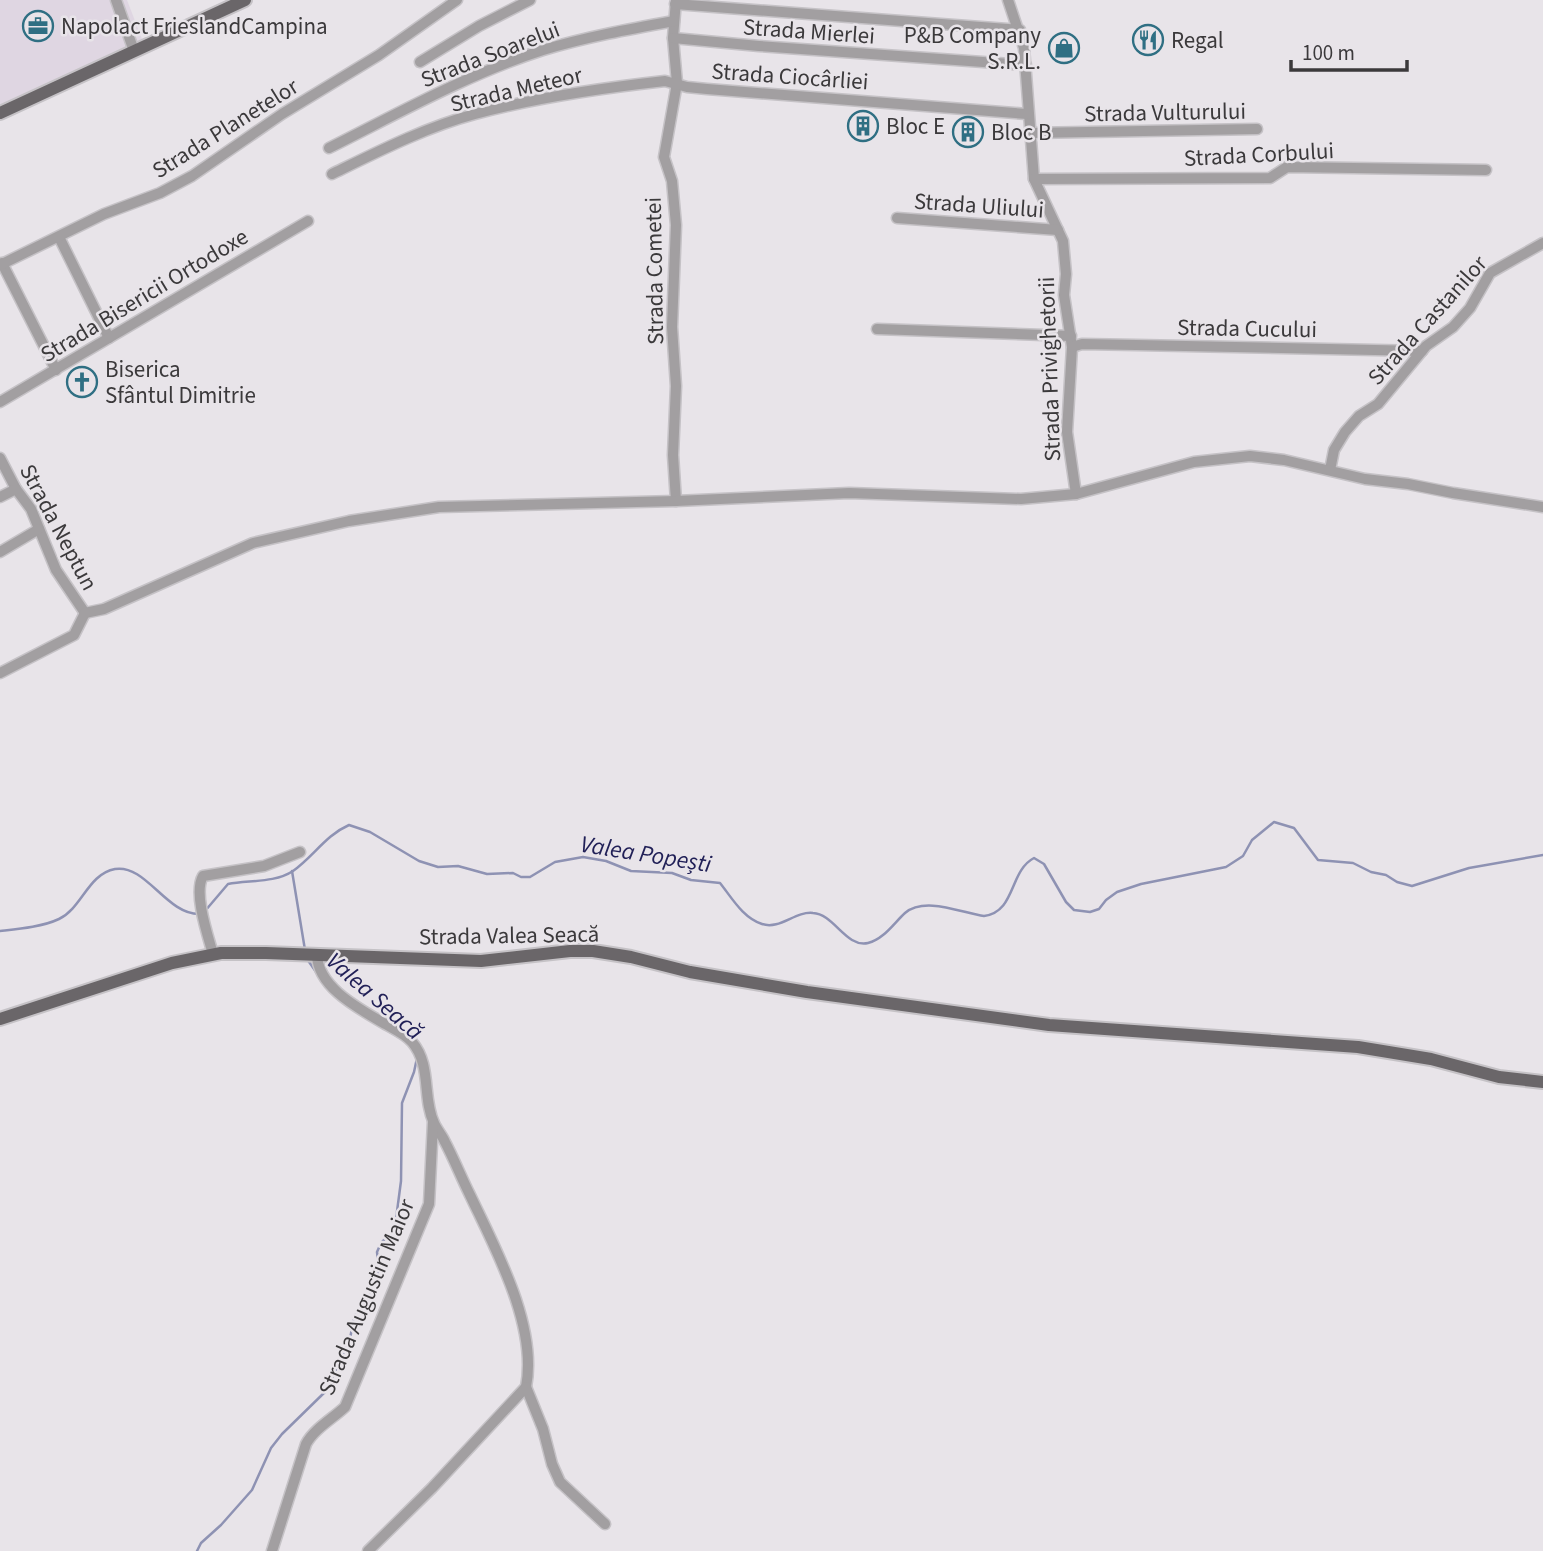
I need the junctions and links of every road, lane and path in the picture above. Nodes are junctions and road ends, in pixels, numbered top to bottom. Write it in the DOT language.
graph roads {
  1 [pos="116,0"];
  2 [pos="245,0"];
  3 [pos="457,0"];
  4 [pos="530,0"];
  5 [pos="1008,0"];
  6 [pos="1015,0"];
  7 [pos="675,2"];
  8 [pos="674,21"];
  9 [pos="1020,30"];
  10 [pos="673,38"];
  11 [pos="134,51"];
  12 [pos="420,62"];
  13 [pos="1026,65"];
  14 [pos="677,83"];
  15 [pos="0,113"];
  16 [pos="1027,114"];
  17 [pos="1257,129"];
  18 [pos="1030,133"];
  19 [pos="329,149"];
  20 [pos="1486,170"];
  21 [pos="331,174"];
  22 [pos="1034,179"];
  23 [pos="897,218"];
  24 [pos="308,221"];
  25 [pos="1058,230"];
  26 [pos="59,237"];
  27 [pos="1543,243"];
  28 [pos="1,264"];
  29 [pos="877,329"];
  30 [pos="109,338"];
  31 [pos="1072,342"];
  32 [pos="1422,351"];
  33 [pos="56,370"];
  34 [pos="0,402"];
  35 [pos="0,458"];
  36 [pos="1330,470"];
  37 [pos="16,489"];
  38 [pos="1076,494"];
  39 [pos="0,497"];
  40 [pos="676,501"];
  41 [pos="1543,507"];
  42 [pos="39,529"];
  43 [pos="0,552"];
  44 [pos="85,613"];
  45 [pos="0,673"];
  46 [pos="300,852"];
  47 [pos="213,954"];
  48 [pos="315,955"];
  49 [pos="0,1019"];
  50 [pos="1543,1082"];
  51 [pos="433,1122"];
  52 [pos="526,1387"];
  53 [pos="605,1524"];
  54 [pos="272,1551"];
  55 [pos="368,1551"];
  1 -- 11 [label="street"];
  2 -- 11 [label="main road"];
  3 -- 26 [label="street, Strada Planetelor"];
  4 -- 12 [label="street"];
  5 -- 6 [label="street"];
  5 -- 9 [label="street, Strada Privighetorii"];
  7 -- 8 [label="street, Strada Cometei"];
  7 -- 9 [label="street"];
  8 -- 10 [label="street, Strada Cometei"];
  8 -- 19 [label="street, Strada Soarelui"];
  9 -- 13 [label="street, Strada Privighetorii"];
  10 -- 13 [label="street, Strada Mierlei"];
  10 -- 14 [label="street, Strada Cometei"];
  11 -- 15 [label="main road"];
  13 -- 16 [label="street, Strada Privighetorii"];
  14 -- 16 [label="street, Strada Ciocârliei"];
  14 -- 21 [label="street, Strada Meteor"];
  14 -- 40 [label="street, Strada Cometei"];
  16 -- 18 [label="street, Strada Privighetorii"];
  17 -- 18 [label="street, Strada Vulturului"];
  18 -- 22 [label="street, Strada Privighetorii"];
  20 -- 22 [label="street, Strada Corbului"];
  22 -- 25 [label="street, Strada Privighetorii"];
  23 -- 25 [label="street, Strada Uliului"];
  24 -- 30 [label="street, Strada Bisericii Ortodoxe"];
  25 -- 31 [label="street, Strada Privighetorii"];
  26 -- 28 [label="street, Strada Planetelor"];
  26 -- 30 [label="street"];
  27 -- 32 [label="street, Strada Castanilor"];
  28 -- 33 [label="street"];
  29 -- 31 [label="street, Strada Cucului"];
  30 -- 33 [label="street, Strada Bisericii Ortodoxe"];
  31 -- 32 [label="street, Strada Cucului"];
  31 -- 38 [label="street, Strada Privighetorii"];
  32 -- 36 [label="street, Strada Castanilor"];
  33 -- 34 [label="street, Strada Bisericii Ortodoxe"];
  35 -- 37 [label="street, Strada Neptun"];
  36 -- 38 [label="street"];
  36 -- 41 [label="street"];
  37 -- 39 [label="street"];
  37 -- 42 [label="street, Strada Neptun"];
  38 -- 40 [label="street"];
  40 -- 44 [label="street"];
  42 -- 43 [label="street"];
  42 -- 44 [label="street, Strada Neptun"];
  44 -- 45 [label="street"];
  46 -- 47 [label="street"];
  47 -- 48 [label="main road, Strada Valea Seacă"];
  47 -- 49 [label="main road, Strada Valea Seacă"];
  48 -- 50 [label="main road, Strada Valea Seacă"];
  48 -- 51 [label="street"];
  51 -- 52 [label="street"];
  51 -- 54 [label="street, Strada Augustin Maior"];
  52 -- 53 [label="street"];
  52 -- 55 [label="street"];
}
